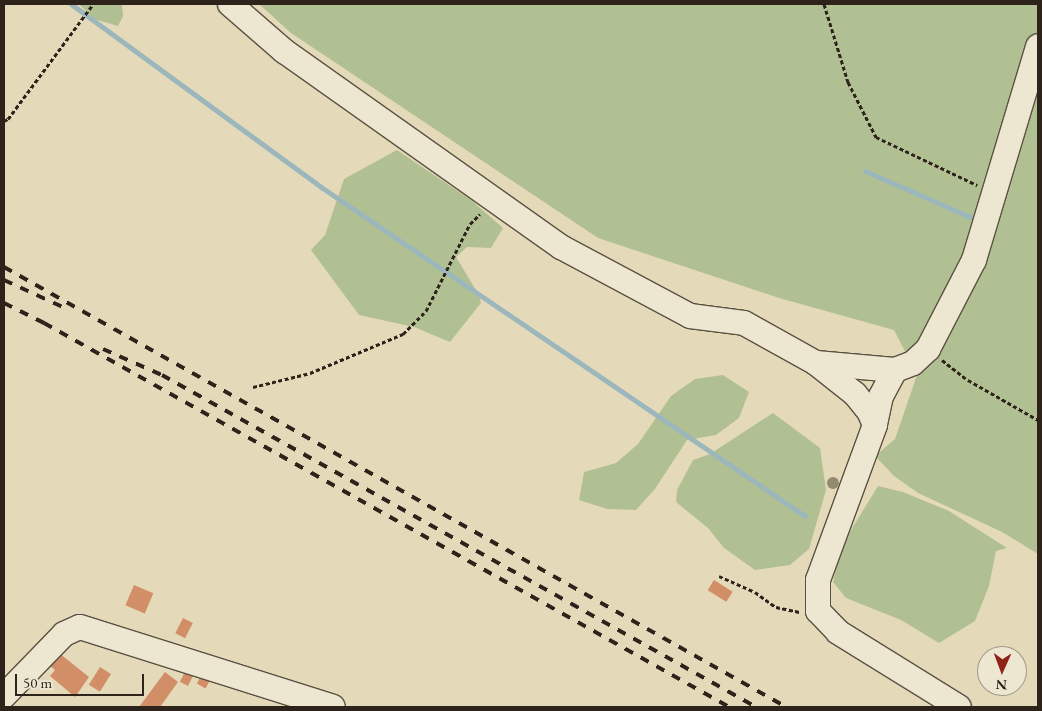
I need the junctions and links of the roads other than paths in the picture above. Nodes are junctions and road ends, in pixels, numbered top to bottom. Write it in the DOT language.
graph roads {
  1 [pos="230,4"];
  2 [pos="1038,46"];
  3 [pos="816,363"];
  4 [pos="895,370"];
  5 [pos="875,425"];
  6 [pos="4,696"];
  7 [pos="333,707"];
  8 [pos="959,707"];
  1 -- 3 [label="street"];
  2 -- 4 [label="street"];
  3 -- 4 [label="street"];
  3 -- 5 [label="street"];
  4 -- 5 [label="street"];
  5 -- 8 [label="street"];
  6 -- 7 [label="street"];
}
